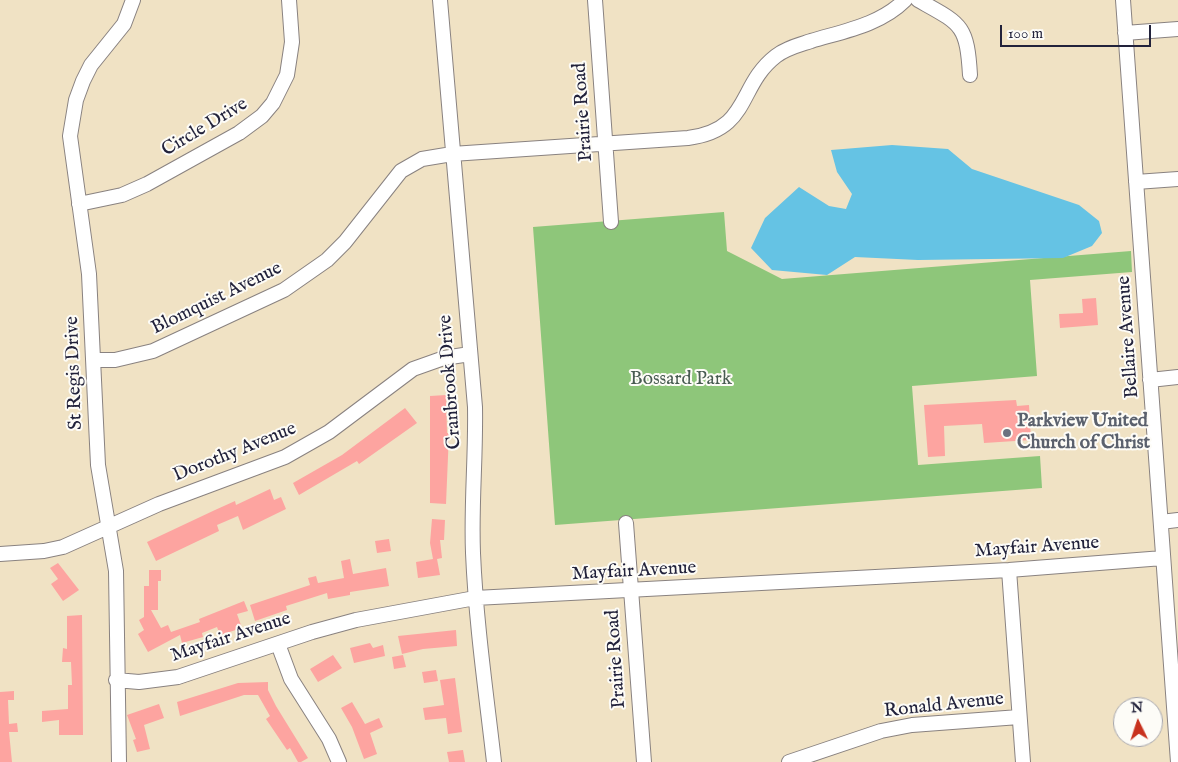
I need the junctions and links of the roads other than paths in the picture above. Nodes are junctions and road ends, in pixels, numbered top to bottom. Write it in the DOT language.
graph roads {
  1 [pos="133,0"];
  2 [pos="289,0"];
  3 [pos="440,0"];
  4 [pos="595,0"];
  5 [pos="905,0"];
  6 [pos="918,0"];
  7 [pos="1123,0"];
  8 [pos="1178,29"];
  9 [pos="1125,33"];
  10 [pos="970,75"];
  11 [pos="606,144"];
  12 [pos="452,154"];
  13 [pos="1178,179"];
  14 [pos="1136,182"];
  15 [pos="79,204"];
  16 [pos="611,222"];
  17 [pos="470,354"];
  18 [pos="93,360"];
  19 [pos="1178,377"];
  20 [pos="1150,380"];
  21 [pos="1178,520"];
  22 [pos="1161,522"];
  23 [pos="626,523"];
  24 [pos="108,527"];
  25 [pos="0,554"];
  26 [pos="1163,558"];
  27 [pos="1010,570"];
  28 [pos="631,592"];
  29 [pos="475,598"];
  30 [pos="278,644"];
  31 [pos="116,680"];
  32 [pos="1019,717"];
  33 [pos="119,762"];
  34 [pos="339,762"];
  35 [pos="494,762"];
  36 [pos="644,762"];
  37 [pos="789,762"];
  38 [pos="1023,762"];
  39 [pos="1178,762"];
  1 -- 15 [label="street, St Regis Drive"];
  2 -- 15 [label="street, Circle Drive"];
  3 -- 12 [label="street, Cranbrook Drive"];
  4 -- 11 [label="street, Prairie Road"];
  5 -- 11 [label="street, Blomquist Avenue"];
  6 -- 10 [label="street"];
  7 -- 9 [label="street, Bellaire Avenue"];
  8 -- 9 [label="street"];
  9 -- 14 [label="street, Bellaire Avenue"];
  11 -- 12 [label="street, Blomquist Avenue"];
  11 -- 16 [label="street, Prairie Road"];
  12 -- 17 [label="street, Cranbrook Drive"];
  12 -- 18 [label="street, Blomquist Avenue"];
  13 -- 14 [label="street"];
  14 -- 20 [label="street, Bellaire Avenue"];
  15 -- 18 [label="street, St Regis Drive"];
  17 -- 24 [label="street, Dorothy Avenue"];
  17 -- 29 [label="street, Cranbrook Drive"];
  18 -- 24 [label="street, St Regis Drive"];
  19 -- 20 [label="street"];
  20 -- 22 [label="street, Bellaire Avenue"];
  21 -- 22 [label="street"];
  22 -- 26 [label="street, Bellaire Avenue"];
  23 -- 28 [label="street, Prairie Road"];
  24 -- 25 [label="street, Dorothy Avenue"];
  24 -- 31 [label="street, St Regis Drive"];
  26 -- 27 [label="street, Mayfair Avenue"];
  26 -- 39 [label="street, Bellaire Avenue"];
  27 -- 28 [label="street, Mayfair Avenue"];
  27 -- 32 [label="street"];
  28 -- 29 [label="street, Mayfair Avenue"];
  28 -- 36 [label="street, Prairie Road"];
  29 -- 30 [label="street, Mayfair Avenue"];
  29 -- 35 [label="street, Cranbrook Drive"];
  30 -- 31 [label="street, Mayfair Avenue"];
  30 -- 34 [label="street"];
  31 -- 33 [label="street, St Regis Drive"];
  32 -- 37 [label="street, Ronald Avenue"];
  32 -- 38 [label="street"];
}
